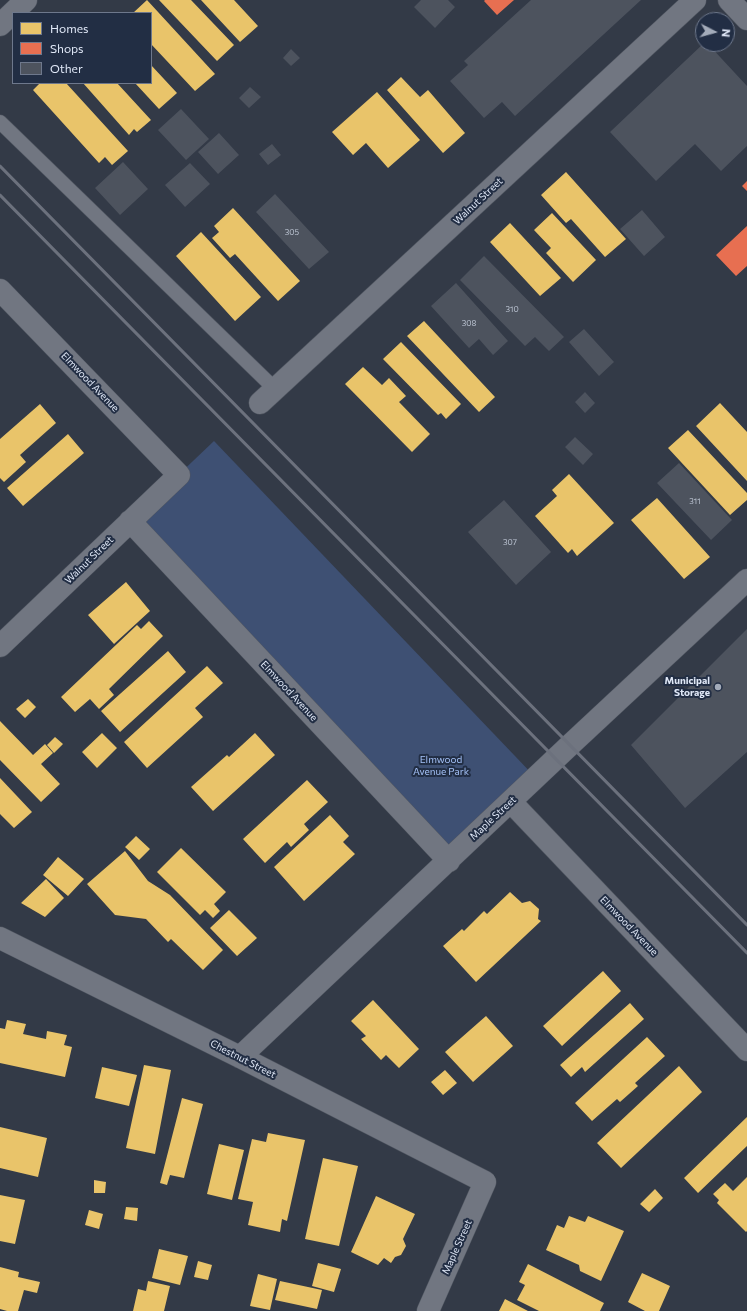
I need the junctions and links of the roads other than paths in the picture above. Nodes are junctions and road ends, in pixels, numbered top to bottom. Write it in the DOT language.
graph roads {
  1 [pos="26,0"];
  2 [pos="695,0"];
  3 [pos="729,0"];
  4 [pos="14,12"];
  5 [pos="12,13"];
  6 [pos="747,19"];
  7 [pos="0,25"];
  8 [pos="0,122"];
  9 [pos="0,290"];
  10 [pos="268,396"];
  11 [pos="179,475"];
  12 [pos="130,521"];
  13 [pos="747,580"];
  14 [pos="0,646"];
  15 [pos="511,802"];
  16 [pos="449,860"];
  17 [pos="0,938"];
  18 [pos="747,1050"];
  19 [pos="240,1057"];
  20 [pos="485,1182"];
  21 [pos="428,1311"];
  1 -- 4 [label="street"];
  2 -- 10 [label="street, Walnut Street"];
  3 -- 6 [label="street"];
  5 -- 7 [label="street"];
  8 -- 10 [label="lane"];
  9 -- 11 [label="street, Elmwood Avenue"];
  11 -- 12 [label="street, Walnut Street"];
  12 -- 14 [label="street, Walnut Street"];
  12 -- 16 [label="street, Elmwood Avenue"];
  13 -- 15 [label="street, Maple Street"];
  15 -- 16 [label="street, Maple Street"];
  15 -- 18 [label="street, Elmwood Avenue"];
  16 -- 19 [label="street, Maple Street"];
  17 -- 19 [label="street, Chestnut Street"];
  19 -- 20 [label="street, Chestnut Street"];
  20 -- 21 [label="street, Maple Street"];
}
